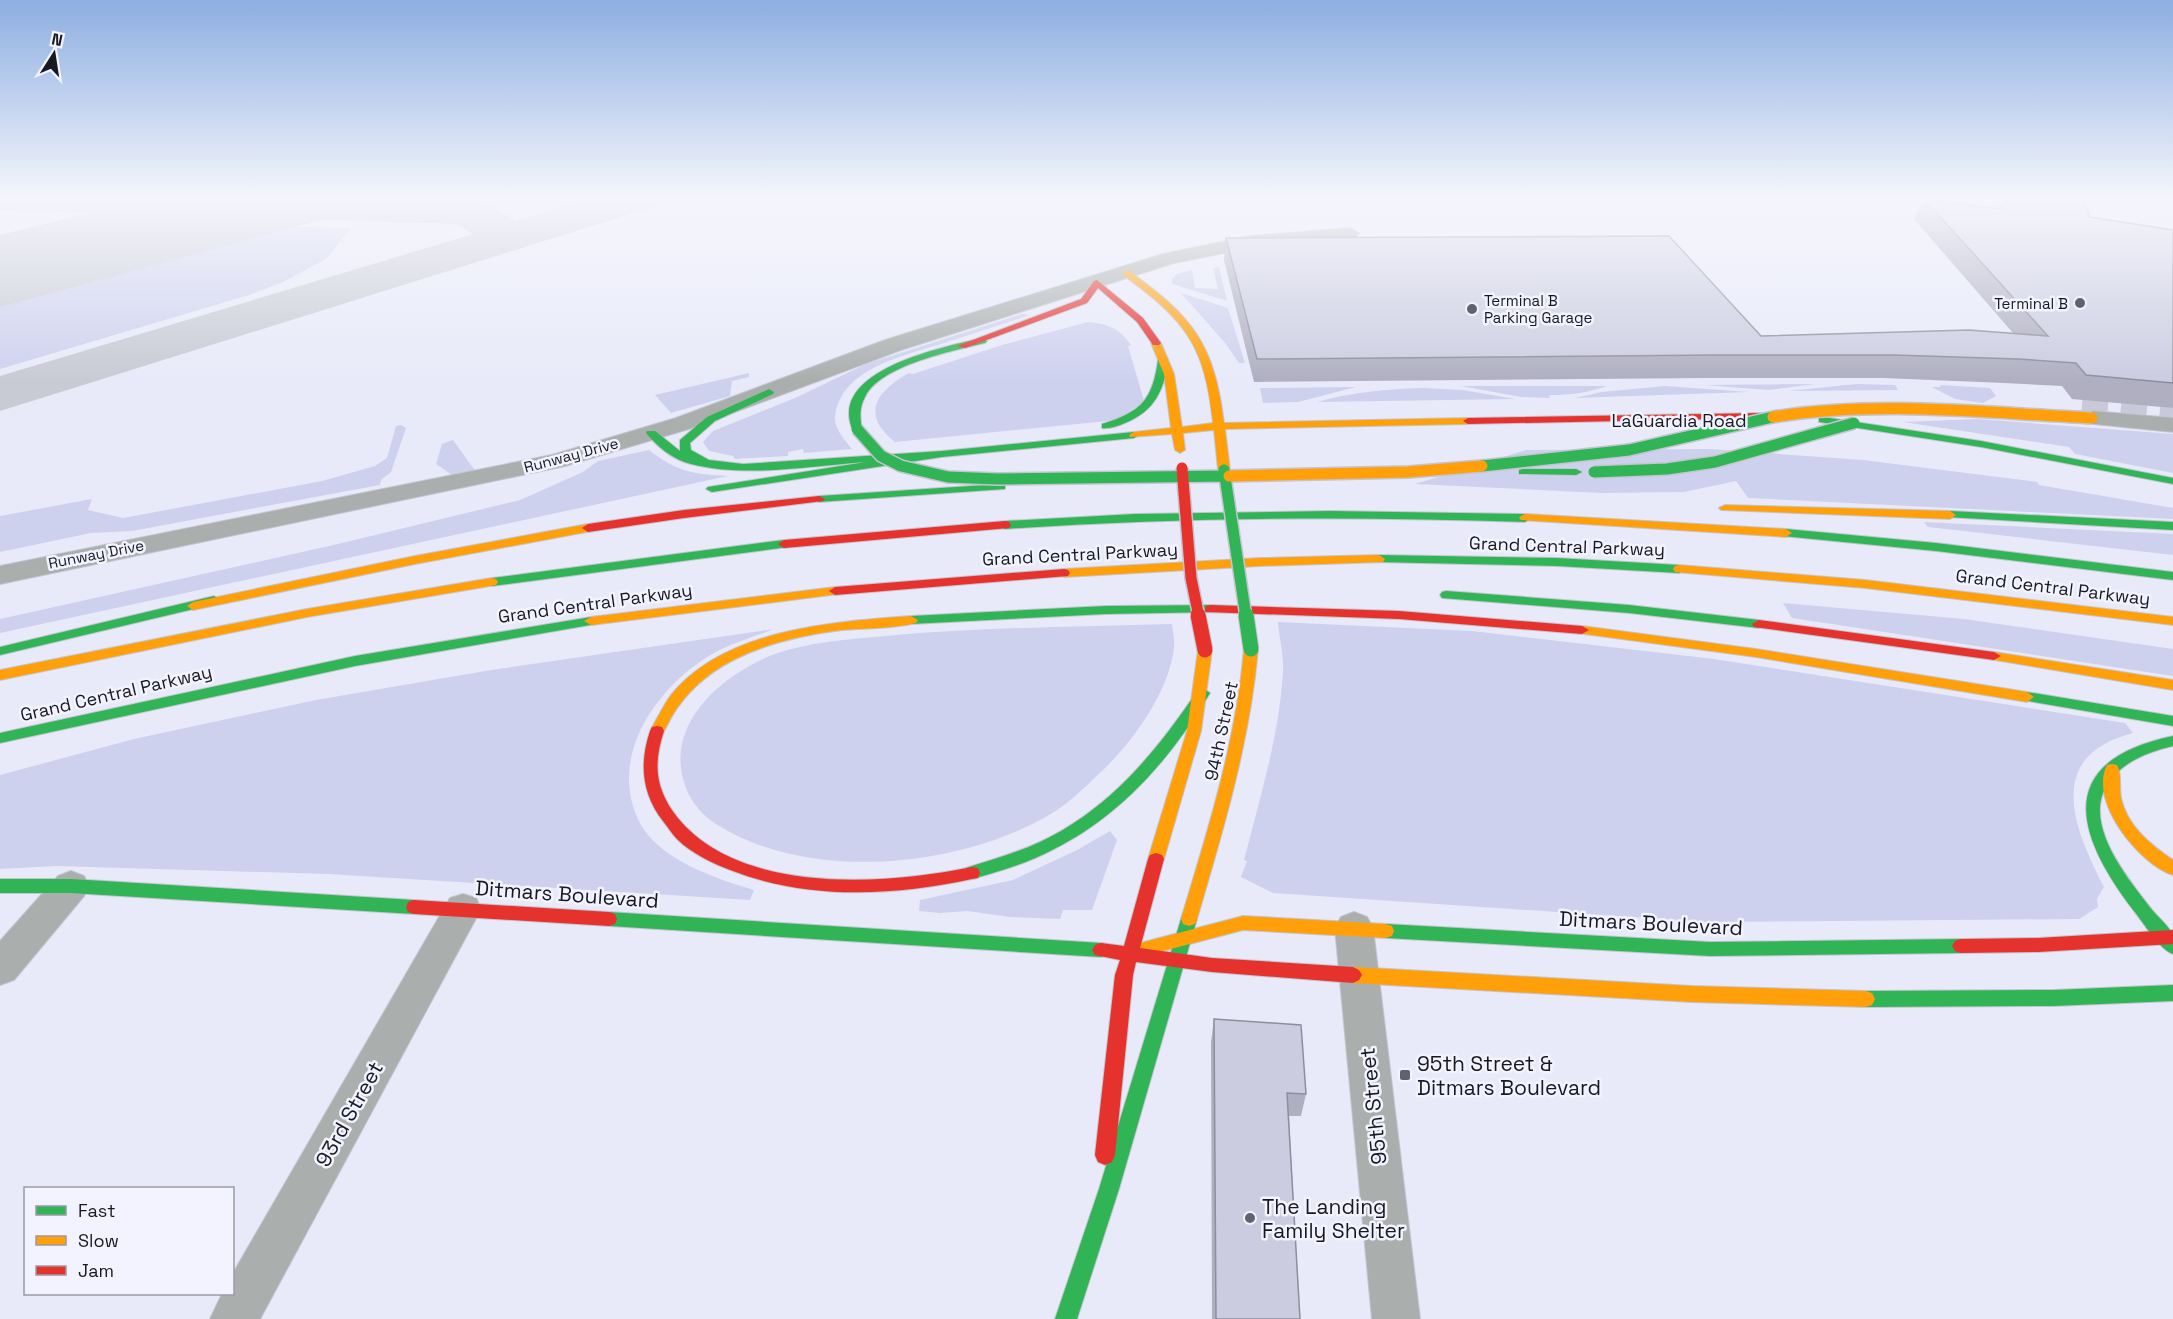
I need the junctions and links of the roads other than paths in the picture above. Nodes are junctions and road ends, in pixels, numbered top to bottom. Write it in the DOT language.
graph roads {
  1 [pos="1168,259"];
  2 [pos="1126,273"];
  3 [pos="1097,283"];
  4 [pos="1089,314"];
  5 [pos="1109,315"];
  6 [pos="1148,327"];
  7 [pos="962,346"];
  8 [pos="1163,352"];
  9 [pos="769,392"];
  10 [pos="1784,403"];
  11 [pos="1900,416"];
  12 [pos="2092,418"];
  13 [pos="1584,419"];
  14 [pos="2173,425"];
  15 [pos="1220,426"];
  16 [pos="1178,429"];
  17 [pos="651,434"];
  18 [pos="1599,439"];
  19 [pos="1033,443"];
  20 [pos="1839,444"];
  21 [pos="942,454"];
  22 [pos="717,466"];
  23 [pos="1408,472"];
  24 [pos="1155,477"];
  25 [pos="2173,481"];
  26 [pos="701,491"];
  27 [pos="1552,505"];
  28 [pos="1710,508"];
  29 [pos="554,520"];
  30 [pos="1114,520"];
  31 [pos="2173,526"];
  32 [pos="0,575"];
  33 [pos="2173,576"];
  34 [pos="940,580"];
  35 [pos="1136,584"];
  36 [pos="1182,585"];
  37 [pos="1205,585"];
  38 [pos="1227,586"];
  39 [pos="1262,587"];
  40 [pos="1434,594"];
  41 [pos="193,606"];
  42 [pos="2173,621"];
  43 [pos="0,651"];
  44 [pos="0,675"];
  45 [pos="2173,685"];
  46 [pos="1203,693"];
  47 [pos="2173,721"];
  48 [pos="0,738"];
  49 [pos="2173,741"];
  50 [pos="2112,769"];
  51 [pos="2173,869"];
  52 [pos="0,886"];
  53 [pos="70,886"];
  54 [pos="463,909"];
  55 [pos="1354,928"];
  56 [pos="1184,939"];
  57 [pos="2171,941"];
  58 [pos="1130,953"];
  59 [pos="1177,960"];
  60 [pos="0,968"];
  61 [pos="1358,975"];
  62 [pos="2173,993"];
  63 [pos="1100,1217"];
  64 [pos="234,1319"];
  65 [pos="1066,1319"];
  66 [pos="1396,1319"];
  1 -- 2 [label="street, Runway Drive"];
  2 -- 3 [label="street, Runway Drive"];
  2 -- 15 [label="main road, 94th Street"];
  3 -- 6 [label="main road, 94th Street"];
  3 -- 7 [label="main road"];
  3 -- 9 [label="street, Runway Drive"];
  4 -- 7 [label="main road"];
  5 -- 6 [label="main road"];
  6 -- 8 [label="main road, 94th Street"];
  7 -- 24 [label="main road, bridge"];
  8 -- 16 [label="main road, 94th Street"];
  8 -- 19 [label="main road"];
  9 -- 17 [label="street, Runway Drive"];
  9 -- 22 [label="main road"];
  10 -- 13 [label="main road"];
  11 -- 23 [label="main road, bridge"];
  12 -- 14 [label="street"];
  12 -- 23 [label="main road, bridge"];
  13 -- 15 [label="main road, LaGuardia Road"];
  13 -- 25 [label="main road, LaGuardia Road"];
  15 -- 16 [label="main road, LaGuardia Road"];
  15 -- 56 [label="main road, 94th Street, bridge"];
  16 -- 19 [label="main road, LaGuardia Road"];
  16 -- 46 [label="main road, 94th Street, bridge"];
  17 -- 22 [label="main road"];
  17 -- 32 [label="street, Runway Drive"];
  18 -- 20 [label="main road, LaGuardia Road"];
  19 -- 21 [label="main road"];
  21 -- 22 [label="main road"];
  21 -- 26 [label="main road"];
  23 -- 24 [label="main road, bridge"];
  24 -- 41 [label="main road, bridge"];
  27 -- 30 [label="main road"];
  28 -- 31 [label="main road"];
  29 -- 41 [label="main road"];
  30 -- 33 [label="main road, Grand Central Parkway"];
  30 -- 44 [label="main road, Grand Central Parkway"];
  34 -- 35 [label="main road"];
  34 -- 42 [label="main road, Grand Central Parkway"];
  34 -- 48 [label="main road, Grand Central Parkway"];
  36 -- 37 [label="main road"];
  38 -- 39 [label="main road"];
  40 -- 45 [label="main road"];
  41 -- 43 [label="main road"];
  46 -- 47 [label="main road"];
  46 -- 58 [label="main road, 94th Street"];
  49 -- 50 [label="main road"];
  50 -- 51 [label="main road"];
  50 -- 57 [label="main road"];
  52 -- 53 [label="main road, Ditmars Boulevard"];
  53 -- 54 [label="main road, Ditmars Boulevard"];
  53 -- 60 [label="street"];
  54 -- 58 [label="main road, Ditmars Boulevard"];
  54 -- 64 [label="street, 93rd Street"];
  55 -- 56 [label="main road, Ditmars Boulevard"];
  55 -- 57 [label="main road, Ditmars Boulevard"];
  55 -- 61 [label="street, 95th Street"];
  56 -- 58 [label="main road, Ditmars Boulevard"];
  56 -- 59 [label="main road, 94th Street"];
  58 -- 59 [label="main road, Ditmars Boulevard"];
  58 -- 63 [label="main road, 94th Street"];
  59 -- 61 [label="main road, Ditmars Boulevard"];
  59 -- 63 [label="main road, 94th Street"];
  61 -- 62 [label="main road, Ditmars Boulevard"];
  61 -- 66 [label="street, 95th Street"];
  63 -- 65 [label="main road, 94th Street"];
}
